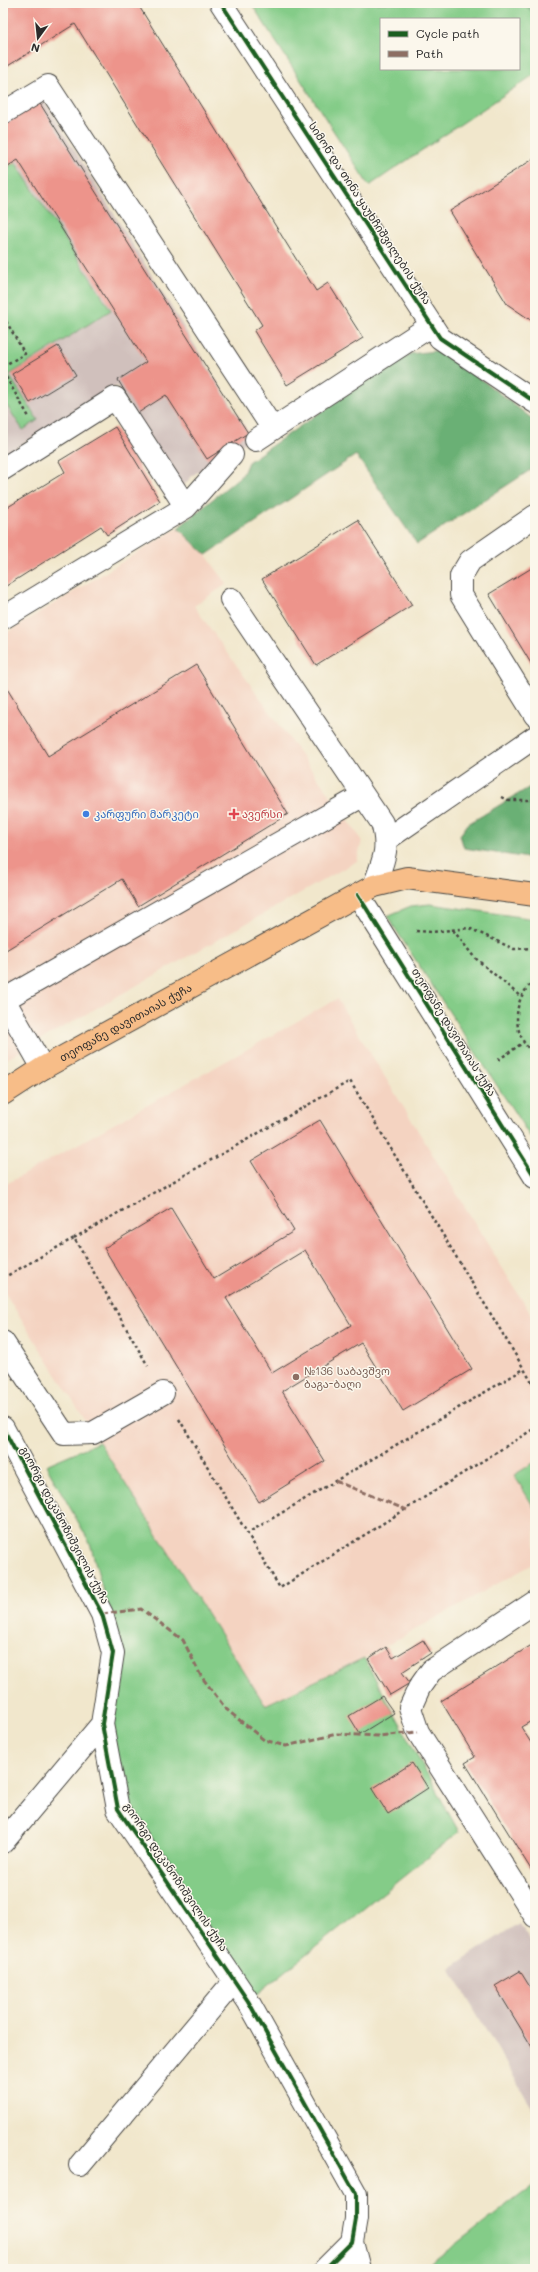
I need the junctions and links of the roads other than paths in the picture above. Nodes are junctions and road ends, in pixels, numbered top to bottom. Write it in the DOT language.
graph roads {
  1 [pos="220,3"];
  2 [pos="3,114"];
  3 [pos="432,325"];
  4 [pos="535,402"];
  5 [pos="232,456"];
  6 [pos="3,469"];
  7 [pos="186,507"];
  8 [pos="535,516"];
  9 [pos="231,599"];
  10 [pos="3,618"];
  11 [pos="535,715"];
  12 [pos="535,737"];
  13 [pos="362,796"];
  14 [pos="387,839"];
  15 [pos="366,891"];
  16 [pos="535,895"];
  17 [pos="4,999"];
  18 [pos="43,1068"];
  19 [pos="3,1094"];
  20 [pos="535,1177"];
  21 [pos="3,1342"];
  22 [pos="163,1393"];
  23 [pos="3,1428"];
  24 [pos="535,1602"];
  25 [pos="102,1724"];
  26 [pos="3,1842"];
  27 [pos="535,1916"];
  28 [pos="234,1981"];
  29 [pos="80,2165"];
  30 [pos="352,2242"];
  31 [pos="326,2269"];
  32 [pos="359,2269"];
  1 -- 3 [label="street, სიმონ და თინა ყაუხჩიშვილების ქუჩა"];
  2 -- 3 [label="street"];
  3 -- 4 [label="street, სიმონ და თინა ყაუხჩიშვილების ქუჩა"];
  5 -- 7 [label="street"];
  6 -- 7 [label="street"];
  7 -- 10 [label="street"];
  8 -- 11 [label="street"];
  9 -- 13 [label="street"];
  12 -- 14 [label="street"];
  13 -- 14 [label="street"];
  13 -- 17 [label="street"];
  14 -- 15 [label="street"];
  15 -- 16 [label="main road"];
  15 -- 18 [label="main road, თეოფანე დავითაიას ქუჩა"];
  15 -- 20 [label="street, თეოფანე დავითაიას ქუჩა"];
  17 -- 18 [label="street"];
  18 -- 19 [label="main road, თეოფანე დავითაიას ქუჩა"];
  21 -- 22 [label="street"];
  23 -- 25 [label="street, გიორგი დეკანოზიშვილის ქუჩა"];
  24 -- 27 [label="street"];
  25 -- 26 [label="street"];
  25 -- 28 [label="street, გიორგი დეკანოზიშვილის ქუჩა"];
  28 -- 29 [label="street"];
  28 -- 30 [label="street, გიორგი დეკანოზიშვილის ქუჩა"];
  30 -- 31 [label="street"];
  30 -- 32 [label="street"];
}
